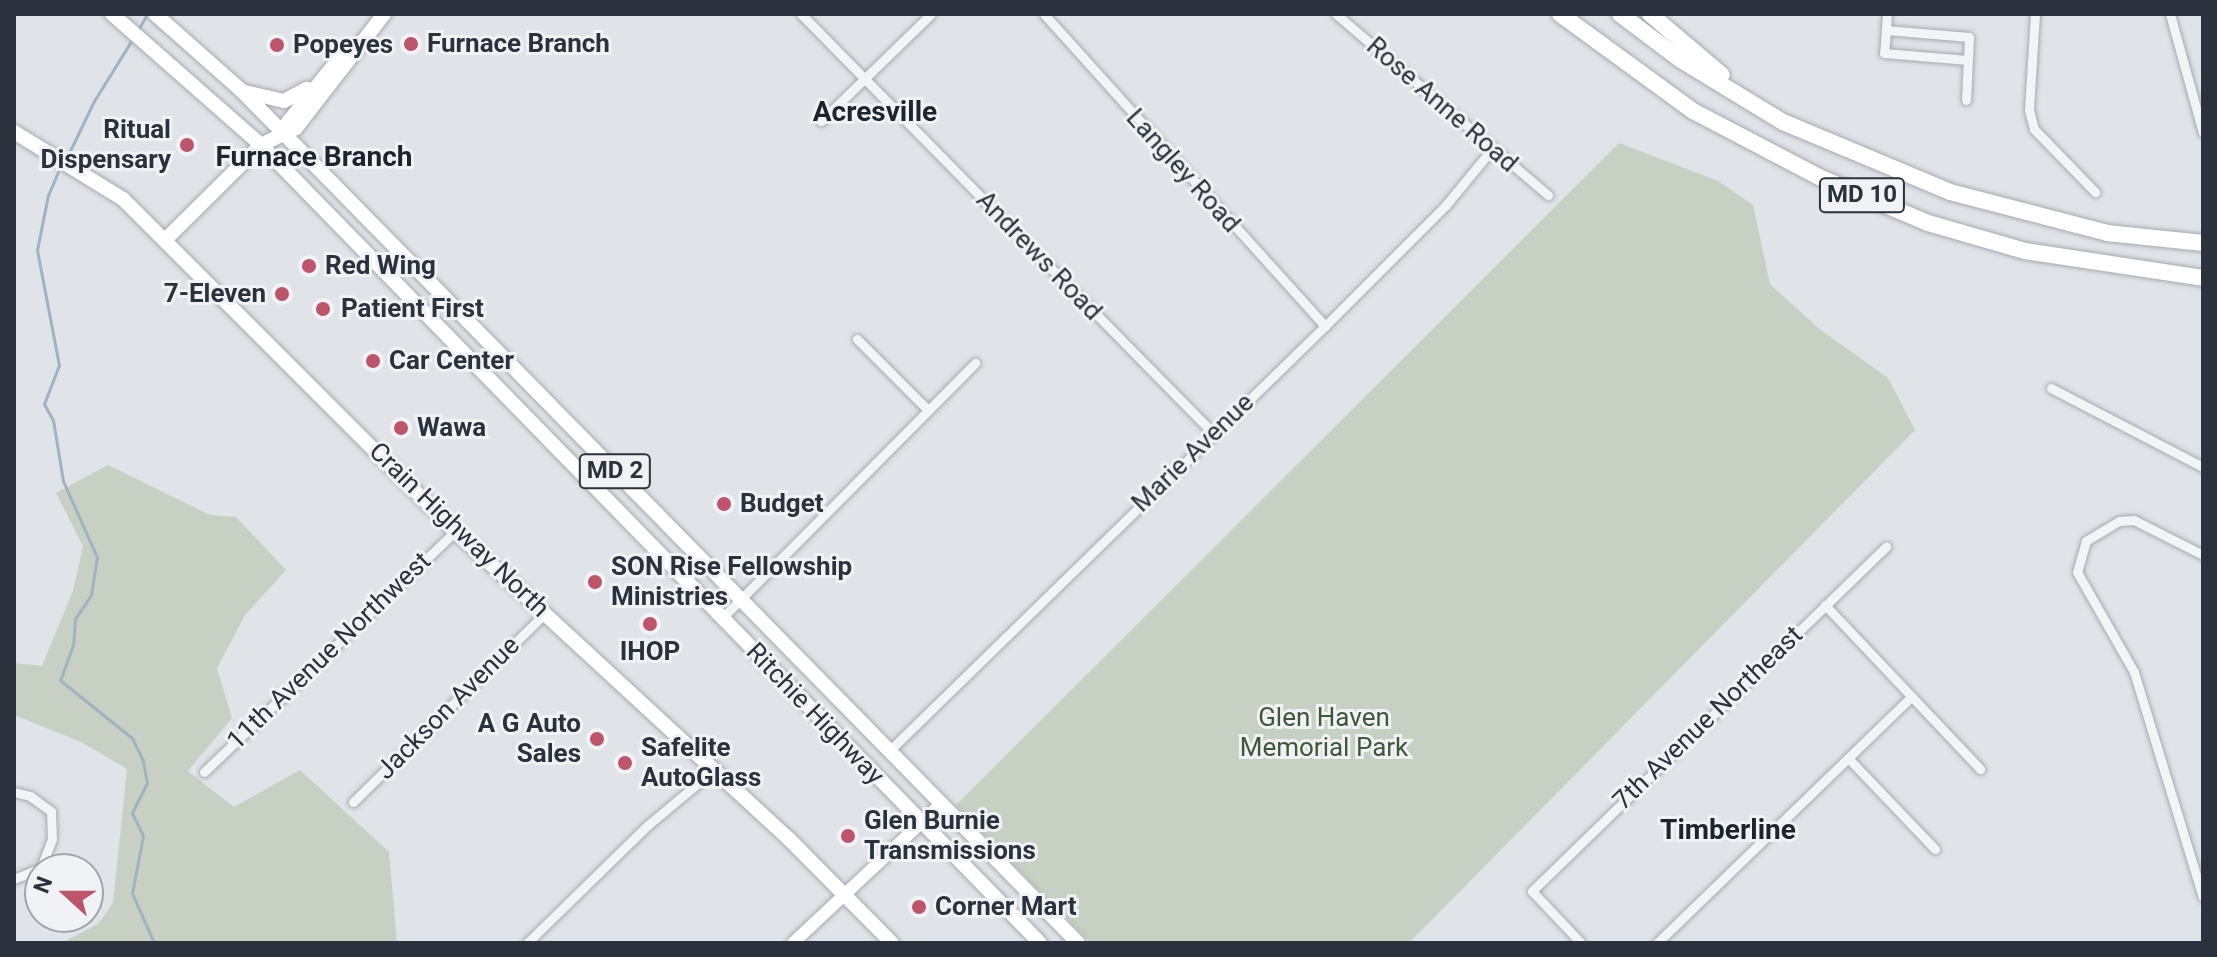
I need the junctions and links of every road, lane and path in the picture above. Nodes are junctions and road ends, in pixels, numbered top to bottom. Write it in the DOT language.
graph roads {
  1 [pos="112,14"];
  2 [pos="155,14"];
  3 [pos="384,14"];
  4 [pos="801,14"];
  5 [pos="931,14"];
  6 [pos="1044,14"];
  7 [pos="1336,14"];
  8 [pos="1560,14"];
  9 [pos="1620,14"];
  10 [pos="1650,14"];
  11 [pos="1887,14"];
  12 [pos="2035,14"];
  13 [pos="2170,14"];
  14 [pos="1886,30"];
  15 [pos="354,51"];
  16 [pos="1968,60"];
  17 [pos="333,66"];
  18 [pos="865,79"];
  19 [pos="241,90"];
  20 [pos="1966,100"];
  21 [pos="821,121"];
  22 [pos="1783,122"];
  23 [pos="281,131"];
  24 [pos="14,132"];
  25 [pos="2203,133"];
  26 [pos="261,145"];
  27 [pos="1492,149"];
  28 [pos="2095,192"];
  29 [pos="1548,195"];
  30 [pos="165,240"];
  31 [pos="2203,243"];
  32 [pos="2203,278"];
  33 [pos="1325,326"];
  34 [pos="857,339"];
  35 [pos="975,363"];
  36 [pos="2051,388"];
  37 [pos="928,410"];
  38 [pos="1213,433"];
  39 [pos="2203,467"];
  40 [pos="455,531"];
  41 [pos="1886,547"];
  42 [pos="2203,555"];
  43 [pos="740,599"];
  44 [pos="1825,605"];
  45 [pos="544,614"];
  46 [pos="721,619"];
  47 [pos="1911,697"];
  48 [pos="889,751"];
  49 [pos="1848,758"];
  50 [pos="715,769"];
  51 [pos="1980,769"];
  52 [pos="204,772"];
  53 [pos="14,792"];
  54 [pos="353,802"];
  55 [pos="941,804"];
  56 [pos="922,823"];
  57 [pos="1935,849"];
  58 [pos="14,879"];
  59 [pos="847,895"];
  60 [pos="2203,897"];
  61 [pos="527,943"];
  62 [pos="793,943"];
  63 [pos="892,943"];
  64 [pos="1040,943"];
  65 [pos="1078,943"];
  66 [pos="1581,943"];
  67 [pos="1657,943"];
  1 -- 26 [label="main road, Ritchie Highway / MD 2"];
  2 -- 19 [label="main road, Ritchie Highway / MD 2"];
  3 -- 15 [label="main road"];
  4 -- 18 [label="street, Andrews Road"];
  5 -- 18 [label="street"];
  6 -- 33 [label="street, Langley Road"];
  7 -- 27 [label="street, Rose Anne Road"];
  8 -- 32 [label="highway, MD 10"];
  9 -- 22 [label="highway, MD 10"];
  10 -- 22 [label="highway"];
  11 -- 14 [label="street"];
  12 -- 28 [label="street"];
  13 -- 25 [label="street"];
  14 -- 16 [label="street"];
  14 -- 16 [label="street"];
  15 -- 17 [label="main road"];
  15 -- 23 [label="main road"];
  16 -- 20 [label="street"];
  17 -- 19 [label="main road"];
  17 -- 23 [label="main road"];
  18 -- 21 [label="street"];
  18 -- 38 [label="street, Andrews Road"];
  19 -- 23 [label="main road, Ritchie Highway / MD 2"];
  22 -- 31 [label="highway, MD 10"];
  23 -- 26 [label="main road"];
  23 -- 43 [label="main road, Ritchie Highway / MD 2"];
  24 -- 30 [label="main road, Crain Highway North"];
  26 -- 30 [label="main road"];
  26 -- 46 [label="main road, Ritchie Highway / MD 2"];
  27 -- 29 [label="street, Rose Anne Road"];
  27 -- 33 [label="street, Marie Avenue"];
  30 -- 40 [label="main road, Crain Highway North"];
  33 -- 38 [label="street, Marie Avenue"];
  34 -- 37 [label="street"];
  35 -- 37 [label="street"];
  36 -- 39 [label="street"];
  37 -- 43 [label="street"];
  38 -- 48 [label="street, Marie Avenue"];
  40 -- 45 [label="main road, Crain Highway North"];
  40 -- 52 [label="street, 11th Avenue Northwest"];
  41 -- 44 [label="street, 7th Avenue Northeast"];
  42 -- 60 [label="street"];
  43 -- 46 [label="street"];
  43 -- 48 [label="main road, Ritchie Highway / MD 2"];
  44 -- 47 [label="street"];
  44 -- 66 [label="street, 7th Avenue Northeast"];
  45 -- 50 [label="main road, Crain Highway North"];
  45 -- 54 [label="street, Jackson Avenue"];
  46 -- 56 [label="main road, Ritchie Highway / MD 2"];
  47 -- 49 [label="street"];
  47 -- 51 [label="street"];
  48 -- 55 [label="main road, Ritchie Highway / MD 2"];
  49 -- 57 [label="street"];
  49 -- 67 [label="street"];
  50 -- 59 [label="main road, Crain Highway North"];
  50 -- 61 [label="street"];
  53 -- 58 [label="street"];
  55 -- 56 [label="street"];
  55 -- 65 [label="main road, Ritchie Highway / MD 2"];
  56 -- 59 [label="street"];
  56 -- 64 [label="main road, Ritchie Highway / MD 2"];
  59 -- 62 [label="street"];
  59 -- 63 [label="main road, Crain Highway North"];
}
